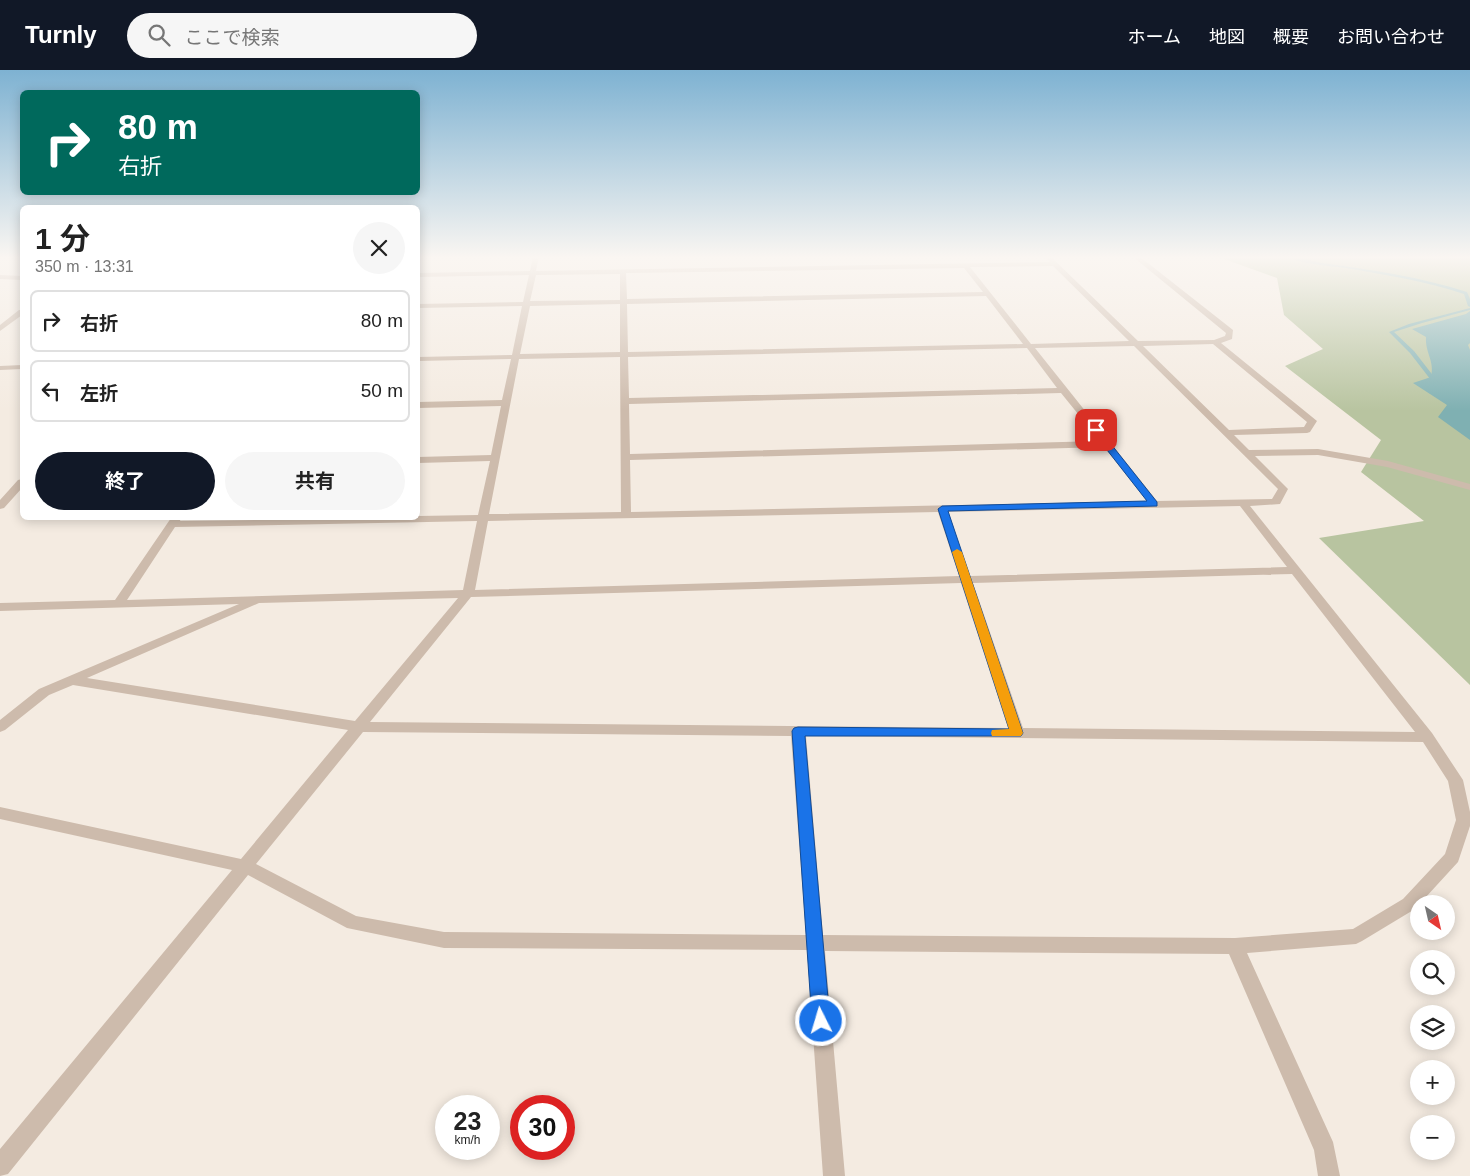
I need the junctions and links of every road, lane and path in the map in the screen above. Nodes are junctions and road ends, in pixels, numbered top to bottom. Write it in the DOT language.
graph roads {
  1 [pos="526,308"];
  2 [pos="624,308"];
  3 [pos="999,308"];
  4 [pos="1099,308"];
  5 [pos="1200,308"];
  6 [pos="20,313"];
  7 [pos="0,328"];
  8 [pos="1215,342"];
  9 [pos="1136,344"];
  10 [pos="1030,346"];
  11 [pos="624,355"];
  12 [pos="516,357"];
  13 [pos="420,359"];
  14 [pos="20,367"];
  15 [pos="0,368"];
  16 [pos="1064,390"];
  17 [pos="625,401"];
  18 [pos="507,403"];
  19 [pos="420,405"];
  20 [pos="1226,433"];
  21 [pos="1106,444"];
  22 [pos="1246,453"];
  23 [pos="626,457"];
  24 [pos="496,458"];
  25 [pos="420,460"];
  26 [pos="20,484"];
  27 [pos="1470,487"];
  28 [pos="1242,502"];
  29 [pos="1154,504"];
  30 [pos="0,506"];
  31 [pos="942,509"];
  32 [pos="626,515"];
  33 [pos="484,518"];
  34 [pos="420,519"];
  35 [pos="277,520"];
  36 [pos="173,521"];
  37 [pos="1294,570"];
  38 [pos="966,579"];
  39 [pos="468,593"];
  40 [pos="261,599"];
  41 [pos="119,603"];
  42 [pos="0,607"];
  43 [pos="70,680"];
  44 [pos="0,727"];
  45 [pos="359,727"];
  46 [pos="798,731"];
  47 [pos="1017,733"];
  48 [pos="1427,737"];
  49 [pos="0,813"];
  50 [pos="245,866"];
  51 [pos="815,943"];
  52 [pos="1235,946"];
  53 [pos="0,1166"];
  54 [pos="834,1176"];
  55 [pos="1329,1176"];
  1 -- 12 [label="street"];
  2 -- 11 [label="street"];
  3 -- 10 [label="street"];
  4 -- 9 [label="street"];
  5 -- 8 [label="street"];
  6 -- 7 [label="street"];
  8 -- 9 [label="street"];
  8 -- 20 [label="street"];
  9 -- 10 [label="street"];
  9 -- 20 [label="street"];
  10 -- 11 [label="street"];
  10 -- 16 [label="street"];
  11 -- 12 [label="street"];
  11 -- 17 [label="street"];
  12 -- 13 [label="street"];
  12 -- 18 [label="street"];
  14 -- 15 [label="street"];
  16 -- 17 [label="street"];
  16 -- 21 [label="street"];
  17 -- 23 [label="street"];
  18 -- 19 [label="street"];
  18 -- 24 [label="street"];
  20 -- 22 [label="street"];
  21 -- 23 [label="street"];
  21 -- 29 [label="street"];
  22 -- 27 [label="street"];
  22 -- 28 [label="street"];
  23 -- 32 [label="street"];
  24 -- 25 [label="street"];
  24 -- 33 [label="street"];
  26 -- 30 [label="street"];
  28 -- 29 [label="street"];
  28 -- 37 [label="street"];
  29 -- 31 [label="street"];
  31 -- 32 [label="street"];
  31 -- 38 [label="street"];
  32 -- 33 [label="street"];
  33 -- 34 [label="street"];
  33 -- 39 [label="street"];
  35 -- 36 [label="street"];
  36 -- 41 [label="street"];
  37 -- 38 [label="street"];
  37 -- 48 [label="street"];
  38 -- 39 [label="street"];
  38 -- 47 [label="street"];
  39 -- 40 [label="street"];
  39 -- 45 [label="street"];
  40 -- 41 [label="street"];
  40 -- 43 [label="street"];
  41 -- 42 [label="street"];
  43 -- 44 [label="street"];
  43 -- 45 [label="street"];
  45 -- 46 [label="street"];
  45 -- 50 [label="street"];
  46 -- 47 [label="street"];
  46 -- 51 [label="street"];
  47 -- 48 [label="street"];
  48 -- 52 [label="street"];
  49 -- 50 [label="street"];
  50 -- 51 [label="street"];
  50 -- 53 [label="street"];
  51 -- 52 [label="street"];
  51 -- 54 [label="street"];
  52 -- 55 [label="street"];
}
